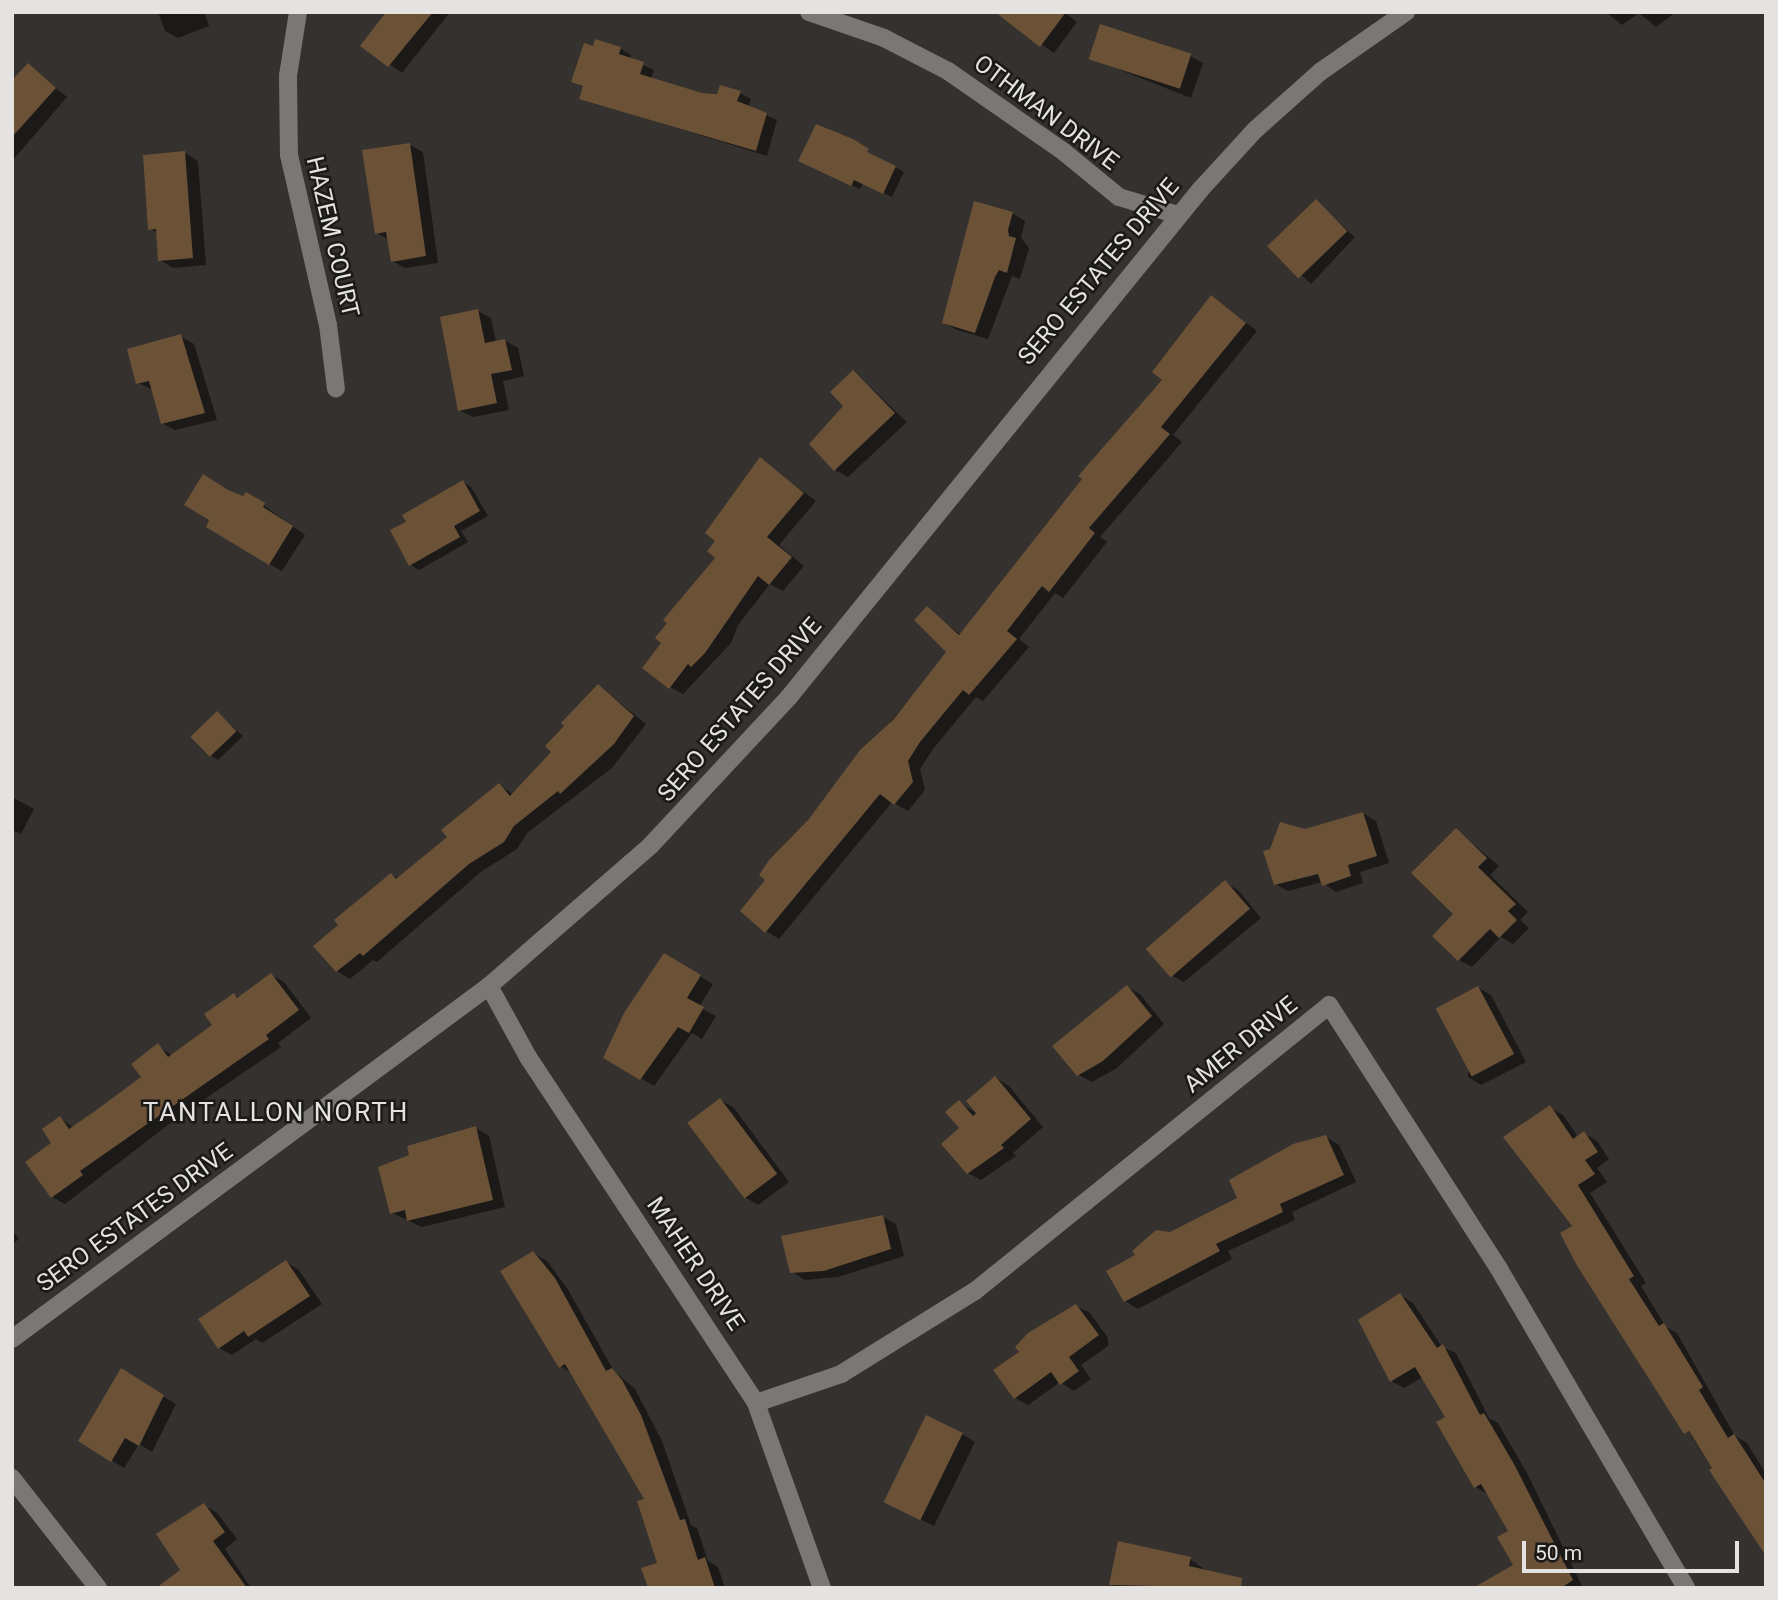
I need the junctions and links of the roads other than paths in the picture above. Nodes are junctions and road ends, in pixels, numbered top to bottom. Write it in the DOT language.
graph roads {
  1 [pos="298,12"];
  2 [pos="809,12"];
  3 [pos="1406,12"];
  4 [pos="1178,215"];
  5 [pos="335,389"];
  6 [pos="489,986"];
  7 [pos="12,1339"];
  8 [pos="756,1403"];
  9 [pos="12,1478"];
  10 [pos="98,1588"];
  11 [pos="822,1588"];
  12 [pos="1686,1588"];
  1 -- 5 [label="street, HAZEM COURT"];
  2 -- 4 [label="street, OTHMAN DRIVE"];
  3 -- 4 [label="street, SERO ESTATES DRIVE"];
  4 -- 6 [label="street, SERO ESTATES DRIVE"];
  6 -- 7 [label="street, SERO ESTATES DRIVE"];
  6 -- 8 [label="street, MAHER DRIVE"];
  8 -- 11 [label="street, MAHER DRIVE"];
  8 -- 12 [label="street, AMER DRIVE"];
  9 -- 10 [label="street"];
}
